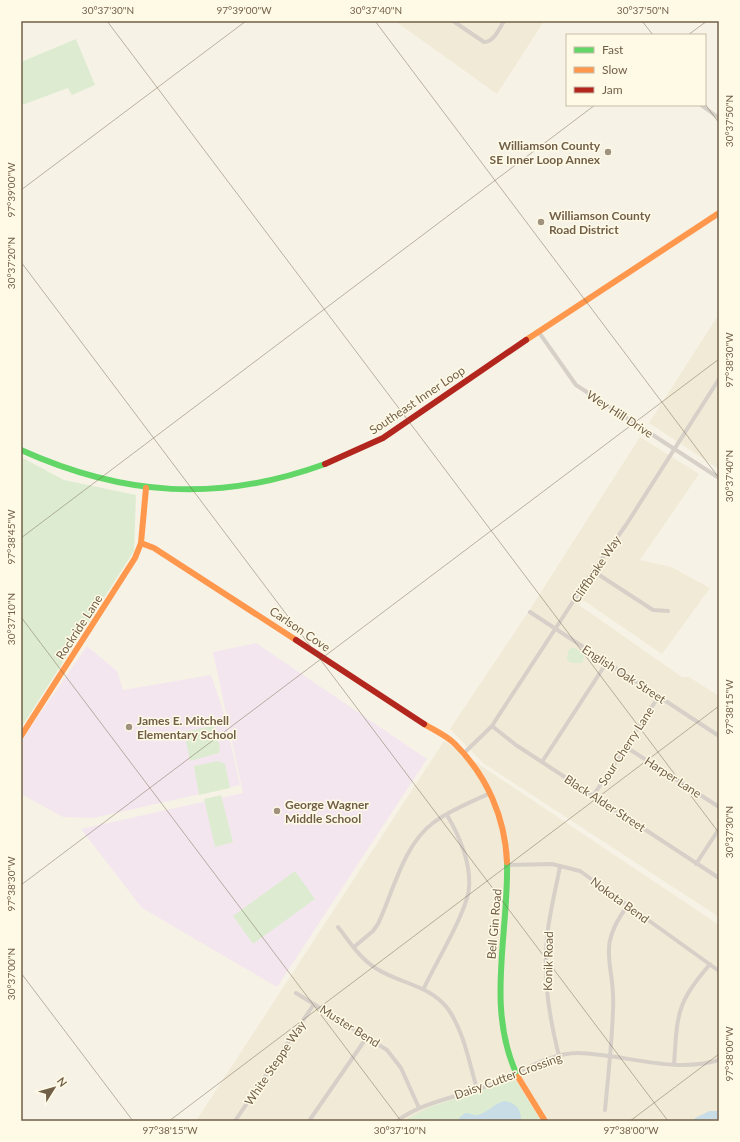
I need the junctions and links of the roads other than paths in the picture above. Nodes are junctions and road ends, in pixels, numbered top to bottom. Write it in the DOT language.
graph roads {
  1 [pos="453,21"];
  2 [pos="504,21"];
  3 [pos="703,106"];
  4 [pos="719,118"];
  5 [pos="719,213"];
  6 [pos="538,331"];
  7 [pos="719,380"];
  8 [pos="674,449"];
  9 [pos="21,450"];
  10 [pos="719,478"];
  11 [pos="146,488"];
  12 [pos="140,543"];
  13 [pos="593,571"];
  14 [pos="668,610"];
  15 [pos="530,612"];
  16 [pos="555,629"];
  17 [pos="607,662"];
  18 [pos="659,696"];
  19 [pos="492,726"];
  20 [pos="21,736"];
  21 [pos="719,736"];
  22 [pos="446,738"];
  23 [pos="626,747"];
  24 [pos="464,753"];
  25 [pos="542,762"];
  26 [pos="490,792"];
  27 [pos="593,796"];
  28 [pos="719,807"];
  29 [pos="447,815"];
  30 [pos="719,828"];
  31 [pos="696,864"];
  32 [pos="508,865"];
  33 [pos="560,866"];
  34 [pos="719,878"];
  35 [pos="628,905"];
  36 [pos="338,927"];
  37 [pos="354,947"];
  38 [pos="710,964"];
  39 [pos="719,971"];
  40 [pos="424,988"];
  41 [pos="296,993"];
  42 [pos="314,1004"];
  43 [pos="367,1037"];
  44 [pos="559,1056"];
  45 [pos="610,1057"];
  46 [pos="719,1060"];
  47 [pos="674,1064"];
  48 [pos="516,1073"];
  49 [pos="477,1089"];
  50 [pos="419,1108"];
  51 [pos="605,1110"];
  52 [pos="235,1121"];
  53 [pos="309,1121"];
  54 [pos="397,1121"];
  55 [pos="545,1121"];
  1 -- 2 [label="street"];
  3 -- 4 [label="street"];
  5 -- 6 [label="street, Southeast Inner Loop"];
  6 -- 8 [label="street, Wey Hill Drive"];
  6 -- 11 [label="street, Southeast Inner Loop"];
  7 -- 8 [label="street, Cliffbrake Way"];
  8 -- 10 [label="street, Wey Hill Drive"];
  8 -- 13 [label="street, Cliffbrake Way"];
  9 -- 11 [label="street, Southeast Inner Loop"];
  11 -- 12 [label="street, Rockride Lane"];
  12 -- 20 [label="street, Rockride Lane"];
  12 -- 22 [label="street, Carlson Cove"];
  13 -- 14 [label="street"];
  13 -- 16 [label="street, Cliffbrake Way"];
  15 -- 16 [label="street, English Oak Street"];
  16 -- 17 [label="street, English Oak Street"];
  16 -- 19 [label="street, Cliffbrake Way"];
  17 -- 18 [label="street, English Oak Street"];
  17 -- 25 [label="street"];
  18 -- 21 [label="street, English Oak Street"];
  18 -- 23 [label="street, Sour Cherry Lane"];
  19 -- 24 [label="street, Cliffbrake Way"];
  19 -- 25 [label="street, Black Alder Street"];
  22 -- 24 [label="street, Bell Gin Road"];
  23 -- 27 [label="street, Sour Cherry Lane"];
  23 -- 28 [label="street, Harper Lane"];
  24 -- 26 [label="street, Bell Gin Road"];
  25 -- 27 [label="street, Black Alder Street"];
  26 -- 29 [label="street"];
  26 -- 32 [label="street, Bell Gin Road"];
  27 -- 31 [label="street, Black Alder Street"];
  29 -- 37 [label="street"];
  29 -- 40 [label="street"];
  30 -- 31 [label="street"];
  31 -- 34 [label="street, Black Alder Street"];
  32 -- 33 [label="street, Nokota Bend"];
  32 -- 48 [label="street, Bell Gin Road"];
  33 -- 35 [label="street, Nokota Bend"];
  33 -- 44 [label="street, Konik Road"];
  35 -- 38 [label="street, Nokota Bend"];
  35 -- 45 [label="street"];
  36 -- 37 [label="street"];
  37 -- 40 [label="street"];
  38 -- 39 [label="street, Nokota Bend"];
  38 -- 47 [label="street"];
  40 -- 49 [label="street"];
  41 -- 42 [label="street, Muster Bend"];
  42 -- 43 [label="street, Muster Bend"];
  42 -- 52 [label="street, White Steppe Way"];
  43 -- 50 [label="street, Muster Bend"];
  43 -- 53 [label="street"];
  44 -- 45 [label="street, Daisy Cutter Crossing"];
  44 -- 48 [label="street, Daisy Cutter Crossing"];
  45 -- 47 [label="street, Daisy Cutter Crossing"];
  45 -- 51 [label="street"];
  46 -- 47 [label="street, Daisy Cutter Crossing"];
  48 -- 49 [label="street, Daisy Cutter Crossing"];
  48 -- 55 [label="street, Bell Gin Road"];
  49 -- 50 [label="street, Daisy Cutter Crossing"];
  50 -- 54 [label="street, Daisy Cutter Crossing"];
}
